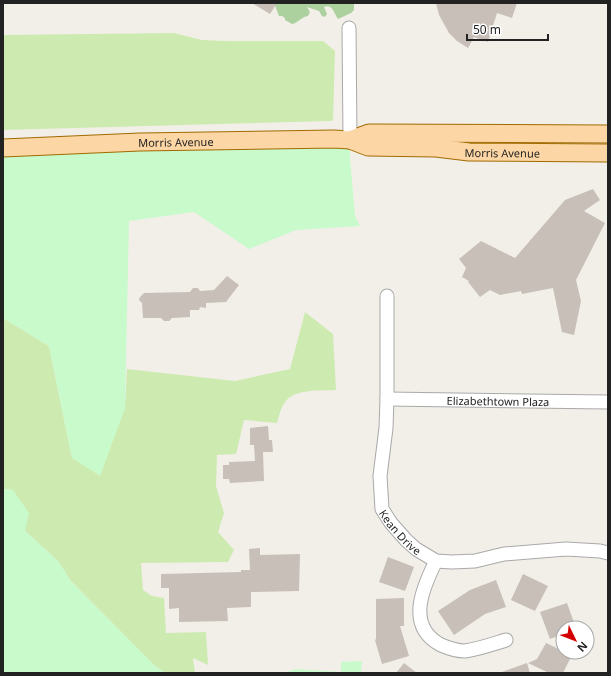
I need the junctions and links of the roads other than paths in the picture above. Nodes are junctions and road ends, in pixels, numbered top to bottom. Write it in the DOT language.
graph roads {
  1 [pos="350,28"];
  2 [pos="608,134"];
  3 [pos="350,140"];
  4 [pos="3,148"];
  5 [pos="608,152"];
  6 [pos="387,296"];
  7 [pos="387,399"];
  8 [pos="608,402"];
  9 [pos="608,553"];
  10 [pos="436,561"];
  11 [pos="506,640"];
  1 -- 3 [label="street"];
  2 -- 3 [label="main road, Morris Avenue"];
  3 -- 4 [label="main road, Morris Avenue"];
  3 -- 5 [label="main road, Morris Avenue"];
  6 -- 7 [label="street, Kean Drive"];
  7 -- 8 [label="street, Elizabethtown Plaza"];
  7 -- 10 [label="street, Kean Drive"];
  9 -- 10 [label="street, Kean Drive"];
  10 -- 11 [label="street"];
}
